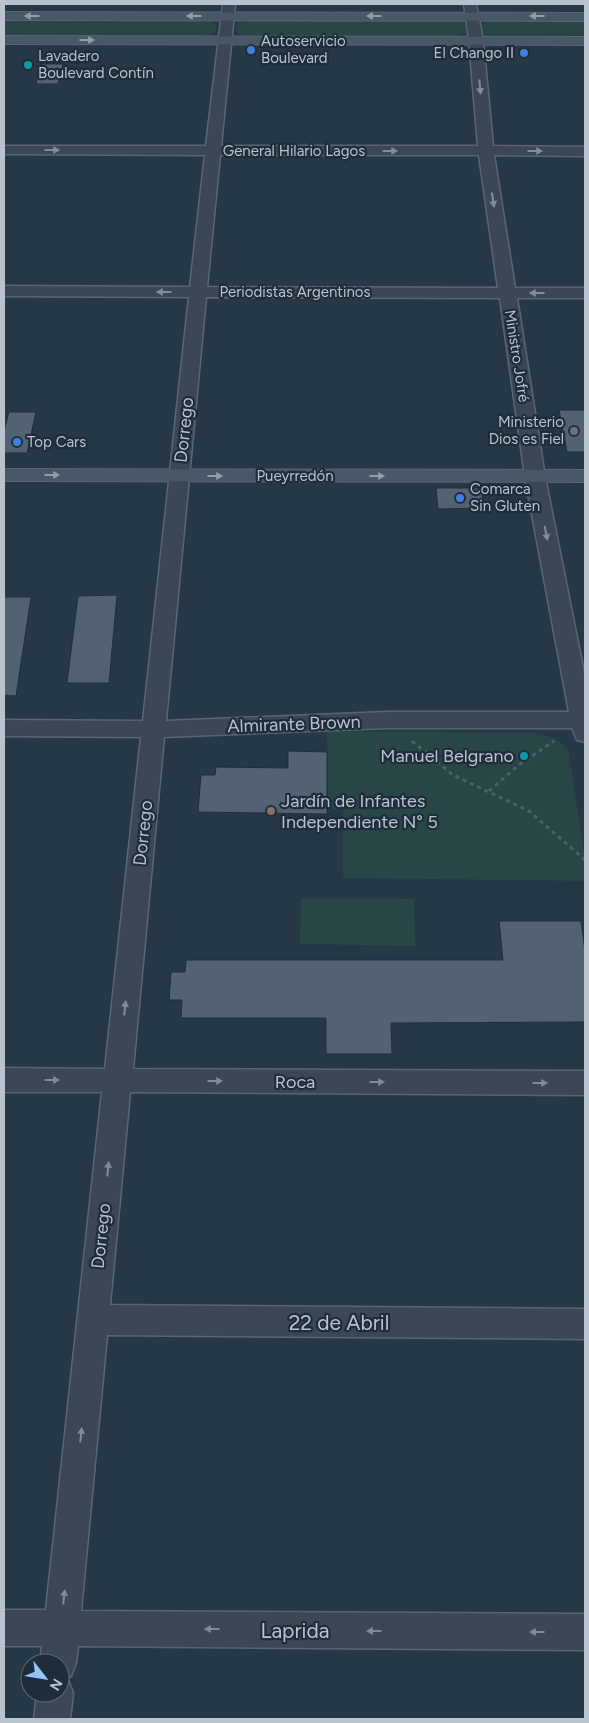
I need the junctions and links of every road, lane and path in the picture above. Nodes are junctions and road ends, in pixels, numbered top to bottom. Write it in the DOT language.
graph roads {
  1 [pos="229,10"];
  2 [pos="472,10"];
  3 [pos="4,16"];
  4 [pos="585,17"];
  5 [pos="4,40"];
  6 [pos="224,40"];
  7 [pos="476,40"];
  8 [pos="585,41"];
  9 [pos="4,150"];
  10 [pos="213,150"];
  11 [pos="486,151"];
  12 [pos="585,151"];
  13 [pos="4,291"];
  14 [pos="198,292"];
  15 [pos="585,292"];
  16 [pos="507,293"];
  17 [pos="4,475"];
  18 [pos="179,476"];
  19 [pos="535,476"];
  20 [pos="585,476"];
  21 [pos="387,720"];
  22 [pos="585,725"];
  23 [pos="4,728"];
  24 [pos="153,729"];
  25 [pos="489,791"];
  26 [pos="585,860"];
  27 [pos="4,1080"];
  28 [pos="117,1080"];
  29 [pos="585,1083"];
  30 [pos="93,1320"];
  31 [pos="585,1324"];
  32 [pos="4,1628"];
  33 [pos="61,1628"];
  34 [pos="585,1632"];
  35 [pos="59,1653"];
  36 [pos="54,1703"];
  37 [pos="52,1719"];
  2 -- 1 [label="main road, one-way"];
  1 -- 3 [label="main road, one-way"];
  1 -- 6 [label="street, Dorrego"];
  4 -- 2 [label="main road, one-way"];
  2 -- 7 [label="street, Ministro Jofré"];
  5 -- 6 [label="main road, one-way"];
  6 -- 7 [label="main road"];
  6 -- 10 [label="street, Dorrego"];
  7 -- 8 [label="main road"];
  7 -- 11 [label="street, Ministro Jofré, one-way"];
  9 -- 10 [label="street, General Hilario Lagos, one-way"];
  10 -- 11 [label="street, General Hilario Lagos, one-way"];
  10 -- 14 [label="street, Dorrego"];
  11 -- 12 [label="street, General Hilario Lagos, one-way"];
  11 -- 16 [label="street, Ministro Jofré, one-way"];
  14 -- 13 [label="street, Periodistas Argentinos, one-way"];
  14 -- 16 [label="street, Periodistas Argentinos"];
  14 -- 18 [label="street, Dorrego"];
  15 -- 16 [label="street, Periodistas Argentinos, one-way"];
  16 -- 19 [label="street, Ministro Jofré"];
  17 -- 18 [label="main road, Pueyrredón, one-way"];
  18 -- 19 [label="main road, Pueyrredón, one-way"];
  18 -- 24 [label="street, Dorrego"];
  19 -- 20 [label="main road, Pueyrredón"];
  19 -- 22 [label="street, Ministro Jofré, one-way"];
  21 -- 22 [label="street, Almirante Brown"];
  21 -- 24 [label="street, Almirante Brown"];
  21 -- 25 [label="path"];
  22 -- 25 [label="path"];
  23 -- 24 [label="street, Almirante Brown"];
  28 -- 24 [label="street, Dorrego, one-way"];
  25 -- 26 [label="path"];
  27 -- 28 [label="street, Roca, one-way"];
  28 -- 29 [label="street, Roca, one-way"];
  30 -- 28 [label="street, Dorrego, one-way"];
  30 -- 31 [label="street, 22 de Abril"];
  33 -- 30 [label="street, Dorrego, one-way"];
  32 -- 33 [label="street, Laprida"];
  34 -- 33 [label="street, Laprida, one-way"];
  33 -- 35 [label="street, Dorrego"];
  36 -- 37 [label="street"];
}
